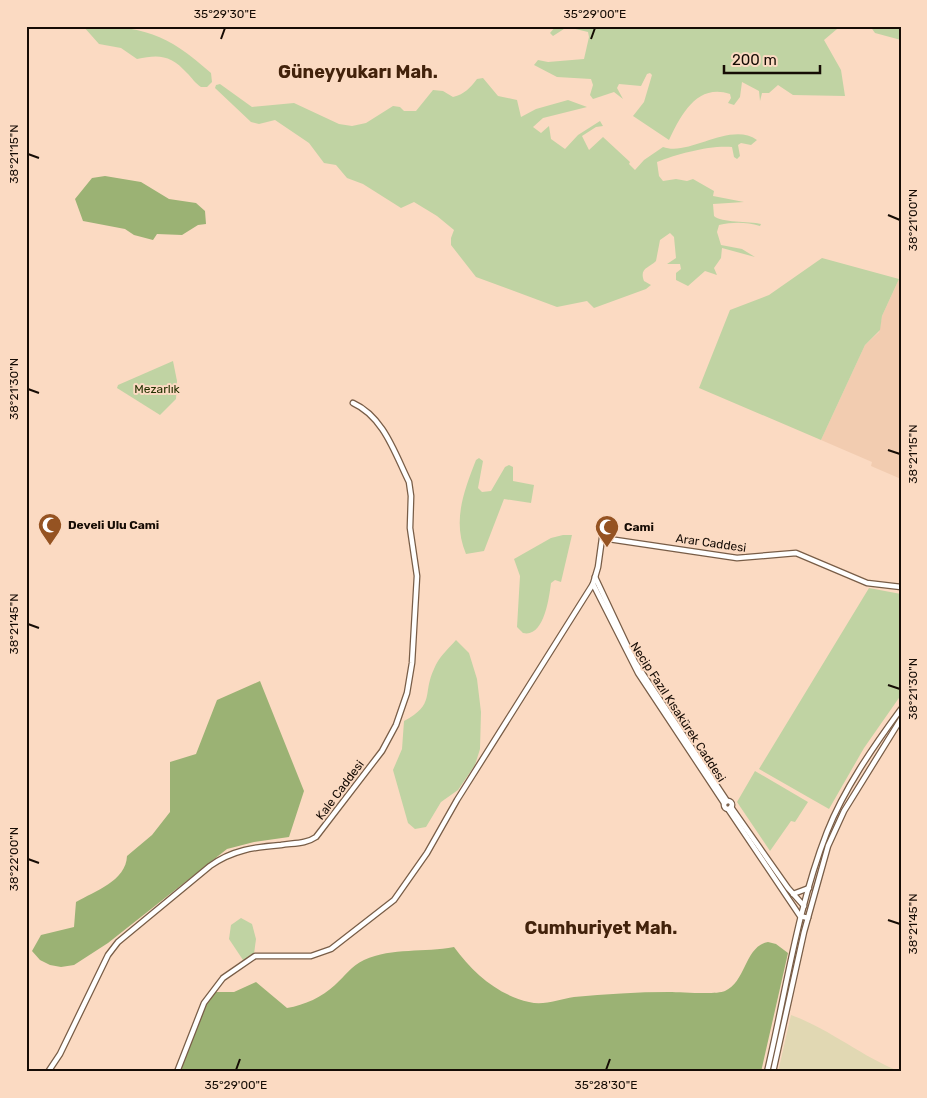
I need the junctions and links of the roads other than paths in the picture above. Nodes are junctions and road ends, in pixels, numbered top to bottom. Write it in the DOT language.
graph roads {
  1 [pos="353,403"];
  2 [pos="595,577"];
  3 [pos="593,584"];
  4 [pos="901,588"];
  5 [pos="901,709"];
  6 [pos="901,719"];
  7 [pos="726,802"];
  8 [pos="730,808"];
  9 [pos="808,888"];
  10 [pos="792,894"];
  11 [pos="803,906"];
  12 [pos="810,908"];
  13 [pos="800,916"];
  14 [pos="808,918"];
  15 [pos="48,1072"];
  16 [pos="177,1072"];
  17 [pos="768,1072"];
  18 [pos="773,1072"];
  1 -- 15 [label="street, Kale Caddesi"];
  2 -- 3 [label="street"];
  2 -- 4 [label="street, Arar Caddesi"];
  2 -- 7 [label="street, Necip Fazıl Kısakürek Caddesi"];
  3 -- 7 [label="street, Necip Fazıl Kısakürek Caddesi"];
  3 -- 16 [label="street"];
  5 -- 9 [label="street"];
  6 -- 12 [label="street"];
  7 -- 8 [label="street"];
  8 -- 10 [label="street"];
  8 -- 13 [label="street"];
  9 -- 10 [label="street"];
  9 -- 11 [label="street"];
  10 -- 11 [label="street"];
  11 -- 12 [label="street"];
  11 -- 13 [label="street"];
  12 -- 14 [label="street"];
  13 -- 14 [label="street"];
  13 -- 17 [label="street"];
  14 -- 18 [label="street"];
}
